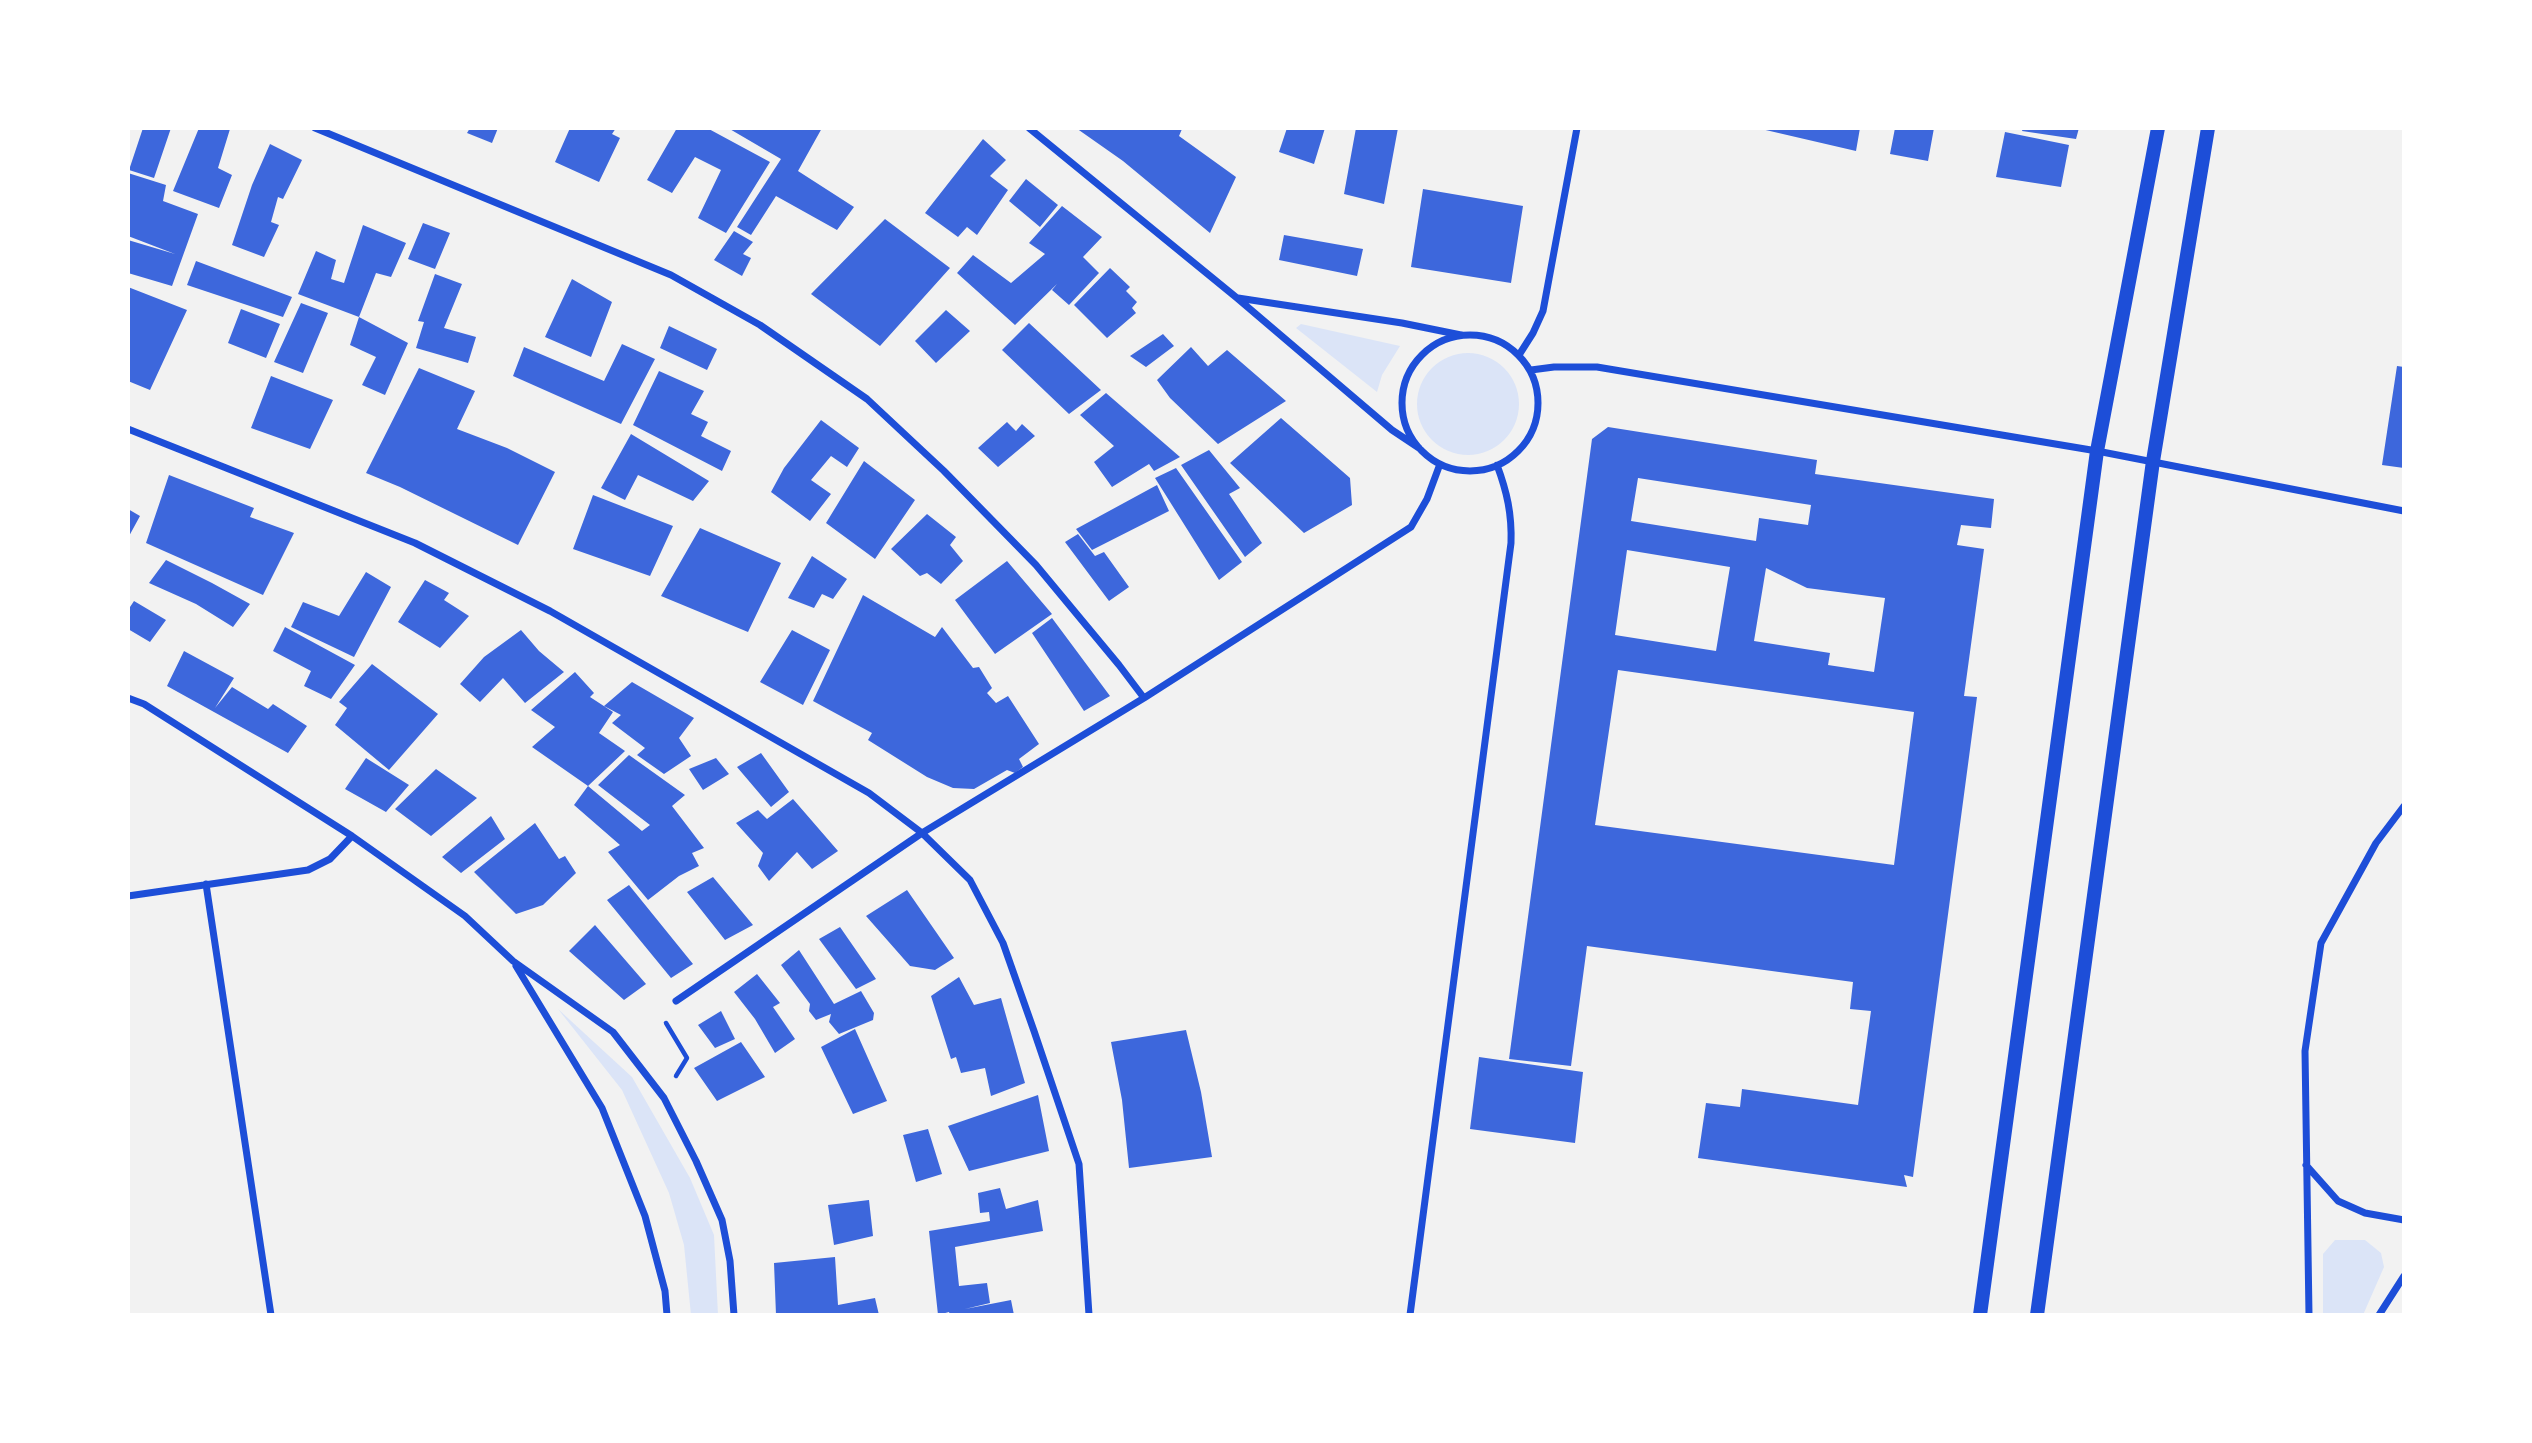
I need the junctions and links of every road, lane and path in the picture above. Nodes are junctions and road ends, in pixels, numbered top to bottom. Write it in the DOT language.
graph roads {
  1 [pos="315,128"];
  2 [pos="1030,128"];
  3 [pos="1577,128"];
  4 [pos="2158,128"];
  5 [pos="2208,128"];
  6 [pos="1237,298"];
  7 [pos="1462,335"];
  8 [pos="1519,355"];
  9 [pos="1531,370"];
  10 [pos="128,429"];
  11 [pos="1419,448"];
  12 [pos="2097,451"];
  13 [pos="2153,461"];
  14 [pos="1440,464"];
  15 [pos="1497,466"];
  16 [pos="2404,511"];
  17 [pos="128,698"];
  18 [pos="1144,698"];
  19 [pos="2404,806"];
  20 [pos="922,833"];
  21 [pos="352,836"];
  22 [pos="206,884"];
  23 [pos="128,896"];
  24 [pos="513,961"];
  25 [pos="676,1001"];
  26 [pos="664,1098"];
  27 [pos="2306,1166"];
  28 [pos="2404,1220"];
  29 [pos="2404,1276"];
  30 [pos="271,1315"];
  31 [pos="667,1315"];
  32 [pos="734,1315"];
  33 [pos="1089,1315"];
  34 [pos="1409,1315"];
  35 [pos="1980,1315"];
  36 [pos="2037,1315"];
  37 [pos="2309,1315"];
  38 [pos="2379,1315"];
  1 -- 18 [label="street"];
  2 -- 6 [label="street"];
  3 -- 8 [label="street"];
  4 -- 12 [label="main road"];
  5 -- 13 [label="main road"];
  6 -- 7 [label="street"];
  6 -- 11 [label="street"];
  7 -- 8 [label="street"];
  7 -- 11 [label="street"];
  8 -- 9 [label="street"];
  9 -- 12 [label="street"];
  9 -- 15 [label="street"];
  10 -- 20 [label="street"];
  11 -- 14 [label="street"];
  12 -- 13 [label="street"];
  12 -- 35 [label="main road"];
  13 -- 16 [label="street"];
  13 -- 36 [label="main road"];
  14 -- 15 [label="street"];
  14 -- 18 [label="street"];
  15 -- 34 [label="street"];
  17 -- 21 [label="street"];
  18 -- 20 [label="street"];
  19 -- 27 [label="street"];
  20 -- 25 [label="street"];
  20 -- 33 [label="street"];
  21 -- 22 [label="street"];
  21 -- 24 [label="street"];
  22 -- 23 [label="street"];
  22 -- 30 [label="street"];
  24 -- 26 [label="street"];
  24 -- 31 [label="street"];
  25 -- 26 [label="path"];
  26 -- 32 [label="street"];
  27 -- 28 [label="street"];
  27 -- 37 [label="street"];
  29 -- 38 [label="street"];
}
